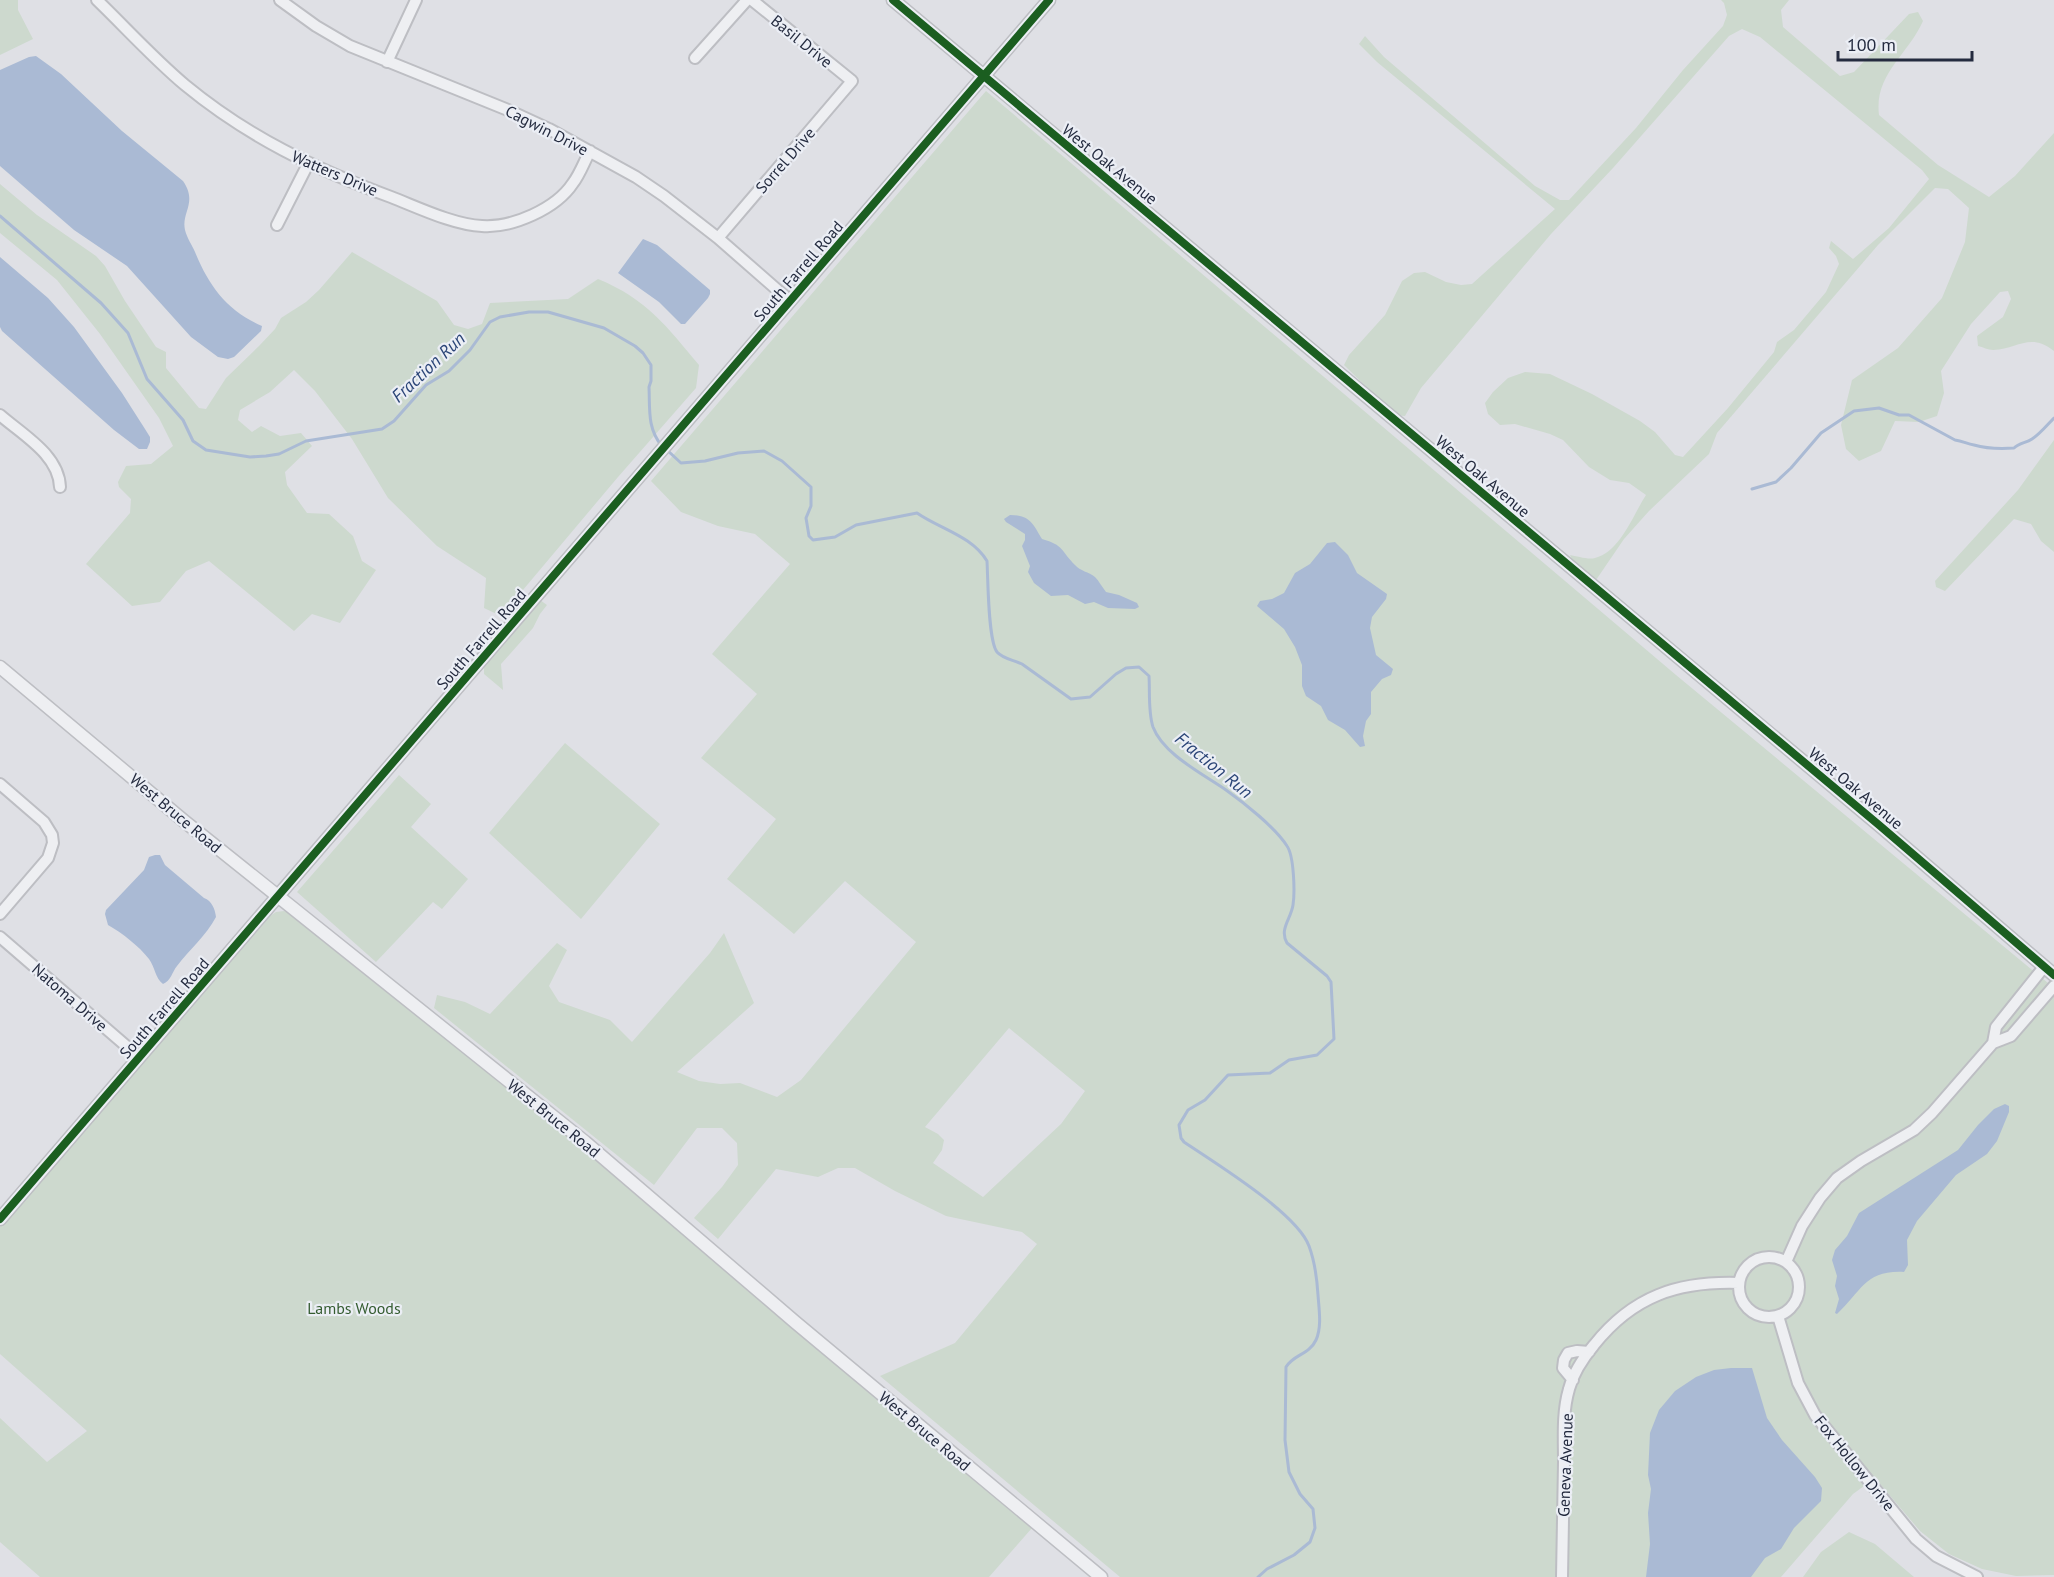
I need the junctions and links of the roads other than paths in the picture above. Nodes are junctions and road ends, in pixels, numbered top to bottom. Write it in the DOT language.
graph roads {
  1 [pos="97,0"];
  2 [pos="280,0"];
  3 [pos="416,0"];
  4 [pos="747,0"];
  5 [pos="752,0"];
  6 [pos="893,0"];
  7 [pos="1049,0"];
  8 [pos="695,58"];
  9 [pos="387,62"];
  10 [pos="983,77"];
  11 [pos="852,81"];
  12 [pos="590,152"];
  13 [pos="308,164"];
  14 [pos="277,225"];
  15 [pos="718,238"];
  16 [pos="790,301"];
  17 [pos="0,415"];
  18 [pos="60,487"];
  19 [pos="2,674"];
  20 [pos="0,784"];
  21 [pos="278,896"];
  22 [pos="0,914"];
  23 [pos="0,937"];
  24 [pos="2044,967"];
  25 [pos="2054,975"];
  26 [pos="2054,986"];
  27 [pos="1993,1043"];
  28 [pos="139,1057"];
  29 [pos="0,1219"];
  30 [pos="1786,1262"];
  31 [pos="1739,1283"];
  32 [pos="1778,1316"];
  33 [pos="1589,1352"];
  34 [pos="1573,1380"];
  35 [pos="1101,1577"];
  36 [pos="1562,1577"];
  37 [pos="1977,1577"];
  1 -- 13 [label="street, Watters Drive"];
  2 -- 9 [label="street, Cagwin Drive"];
  3 -- 9 [label="street"];
  4 -- 8 [label="street"];
  5 -- 11 [label="street, Basil Drive"];
  6 -- 10 [label="street, West Oak Avenue"];
  7 -- 10 [label="street, South Farrell Road"];
  9 -- 12 [label="street, Cagwin Drive"];
  10 -- 16 [label="street, South Farrell Road"];
  10 -- 24 [label="street, West Oak Avenue"];
  11 -- 15 [label="street, Sorrel Drive"];
  12 -- 13 [label="street, Watters Drive"];
  12 -- 15 [label="street, Cagwin Drive"];
  13 -- 14 [label="street"];
  15 -- 16 [label="street, Cagwin Drive"];
  16 -- 21 [label="street, South Farrell Road"];
  17 -- 18 [label="street"];
  19 -- 21 [label="street, West Bruce Road"];
  20 -- 22 [label="street"];
  21 -- 28 [label="street, South Farrell Road"];
  21 -- 35 [label="street, West Bruce Road"];
  23 -- 28 [label="street, Natoma Drive"];
  24 -- 25 [label="street, West Oak Avenue"];
  24 -- 27 [label="street"];
  26 -- 27 [label="street"];
  27 -- 30 [label="street"];
  28 -- 29 [label="street, South Farrell Road"];
  30 -- 31 [label="street"];
  30 -- 32 [label="street"];
  31 -- 32 [label="street"];
  31 -- 33 [label="street, Geneva Avenue"];
  32 -- 37 [label="street, Fox Hollow Drive"];
  33 -- 34 [label="street, Geneva Avenue"];
  33 -- 34 [label="street"];
  34 -- 36 [label="street, Geneva Avenue"];
}
